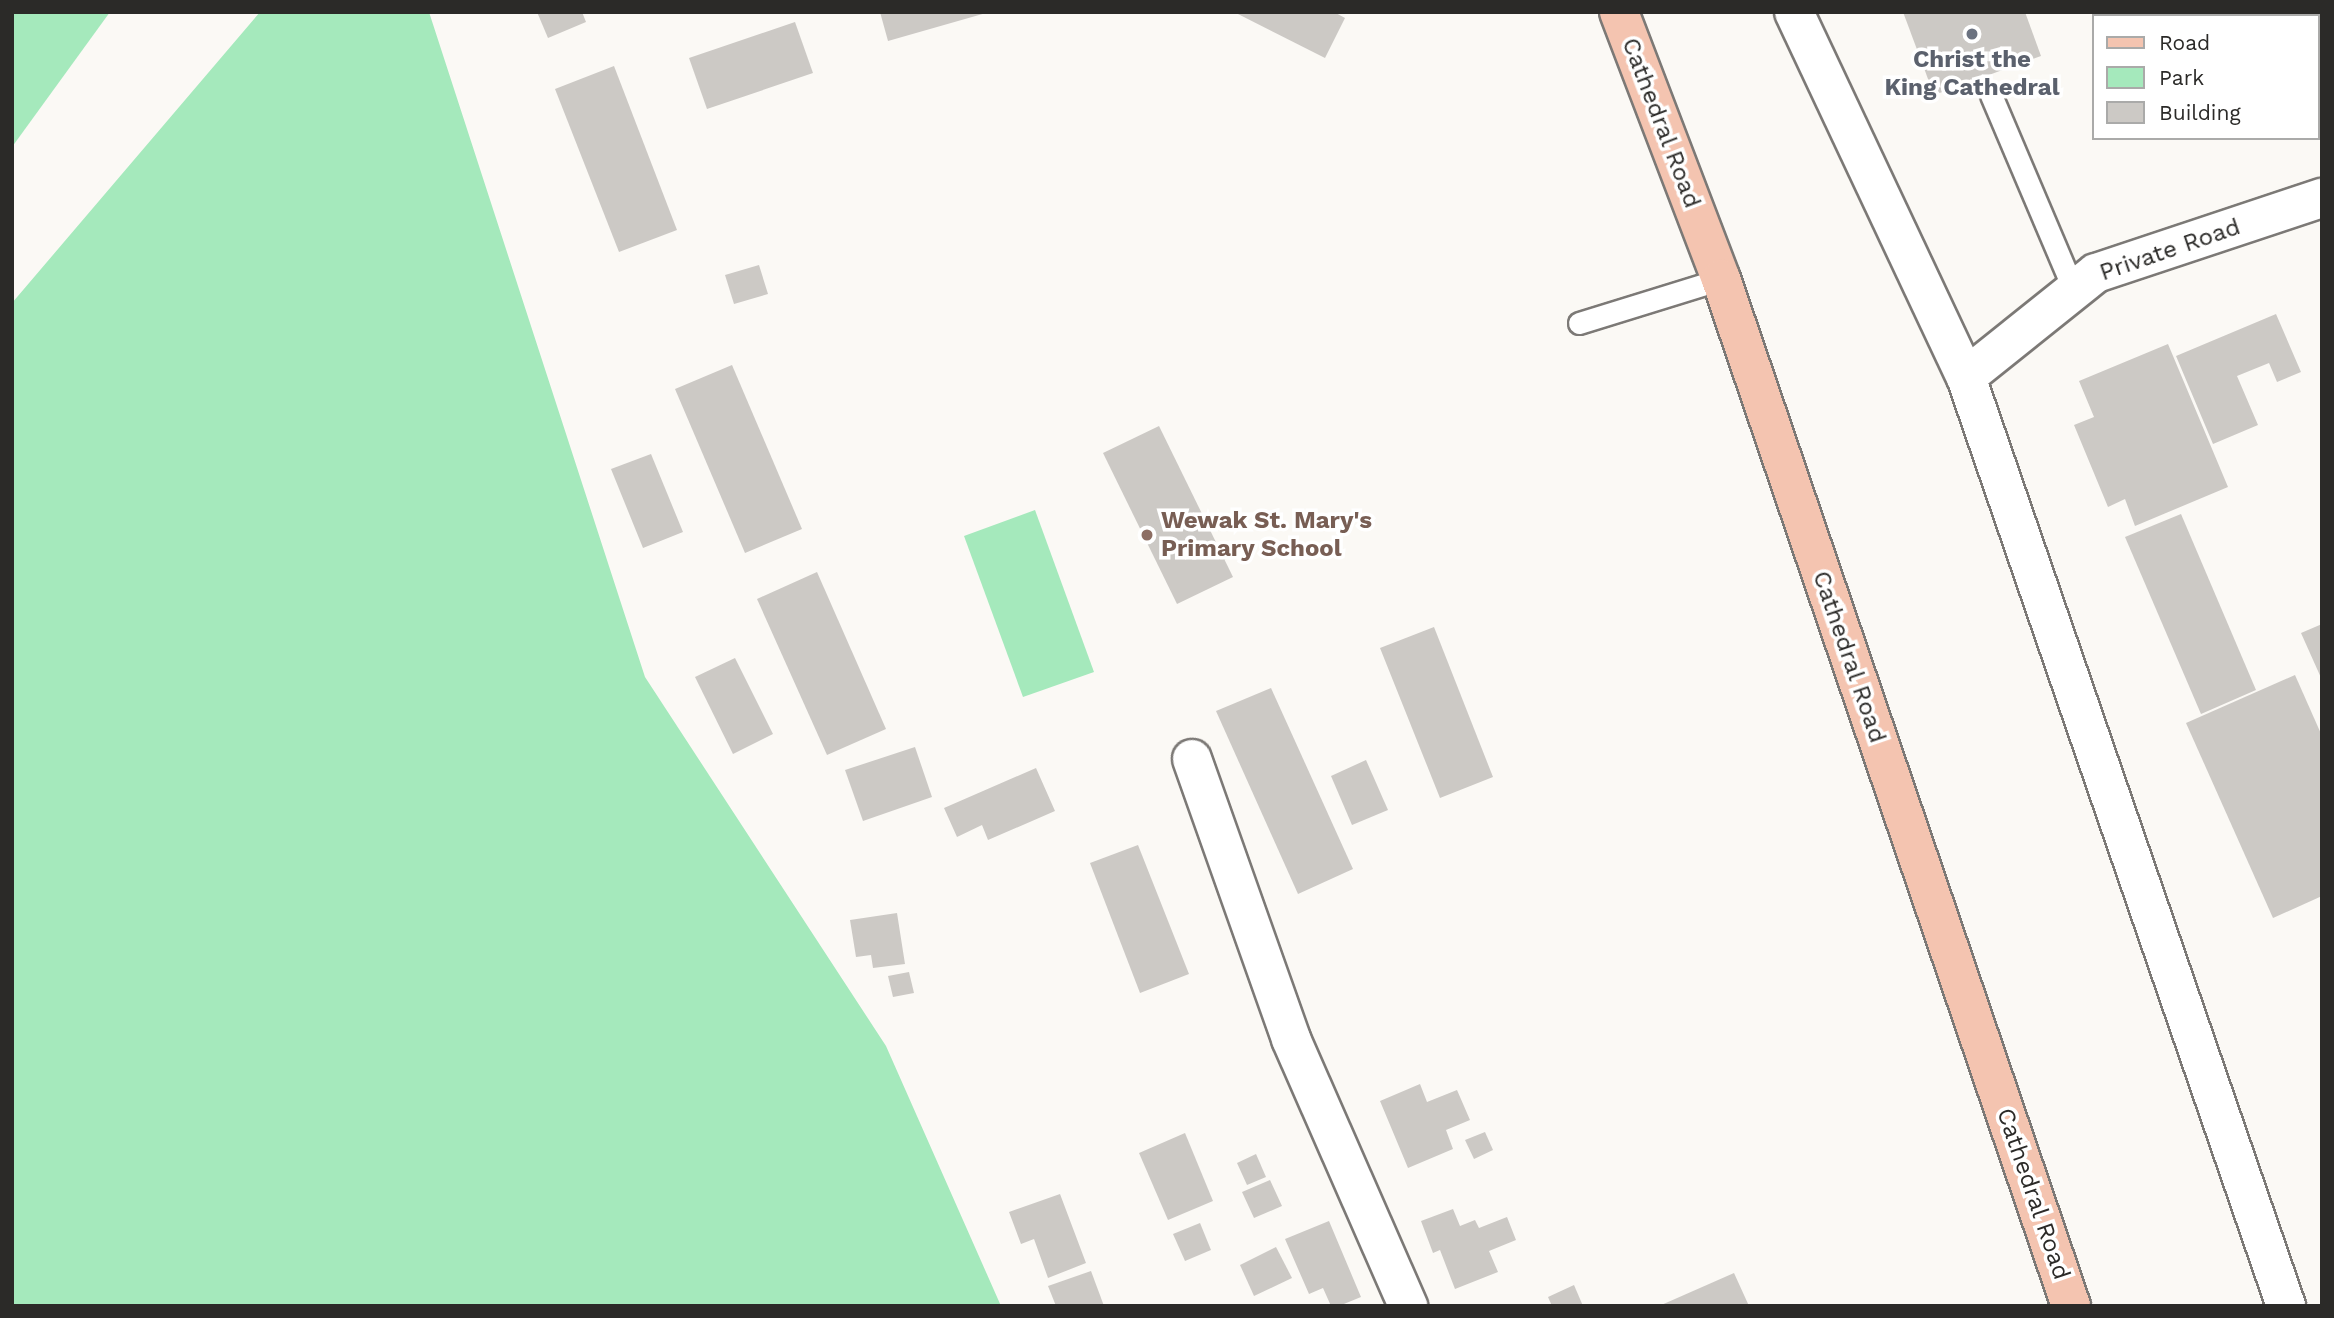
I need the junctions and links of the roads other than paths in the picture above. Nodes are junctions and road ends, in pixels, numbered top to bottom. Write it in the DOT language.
graph roads {
  1 [pos="1619,12"];
  2 [pos="1794,12"];
  3 [pos="1991,94"];
  4 [pos="2322,198"];
  5 [pos="1721,279"];
  6 [pos="2074,291"];
  7 [pos="1579,323"];
  8 [pos="1966,377"];
  9 [pos="1192,759"];
  10 [pos="1408,1306"];
  11 [pos="2071,1306"];
  12 [pos="2286,1306"];
  1 -- 5 [label="main road, Cathedral Road"];
  2 -- 8 [label="street"];
  3 -- 6 [label="lane"];
  4 -- 6 [label="street, Private Road"];
  5 -- 7 [label="lane"];
  5 -- 11 [label="main road, Cathedral Road"];
  6 -- 8 [label="street, Private Road"];
  8 -- 12 [label="street"];
  9 -- 10 [label="street"];
}
